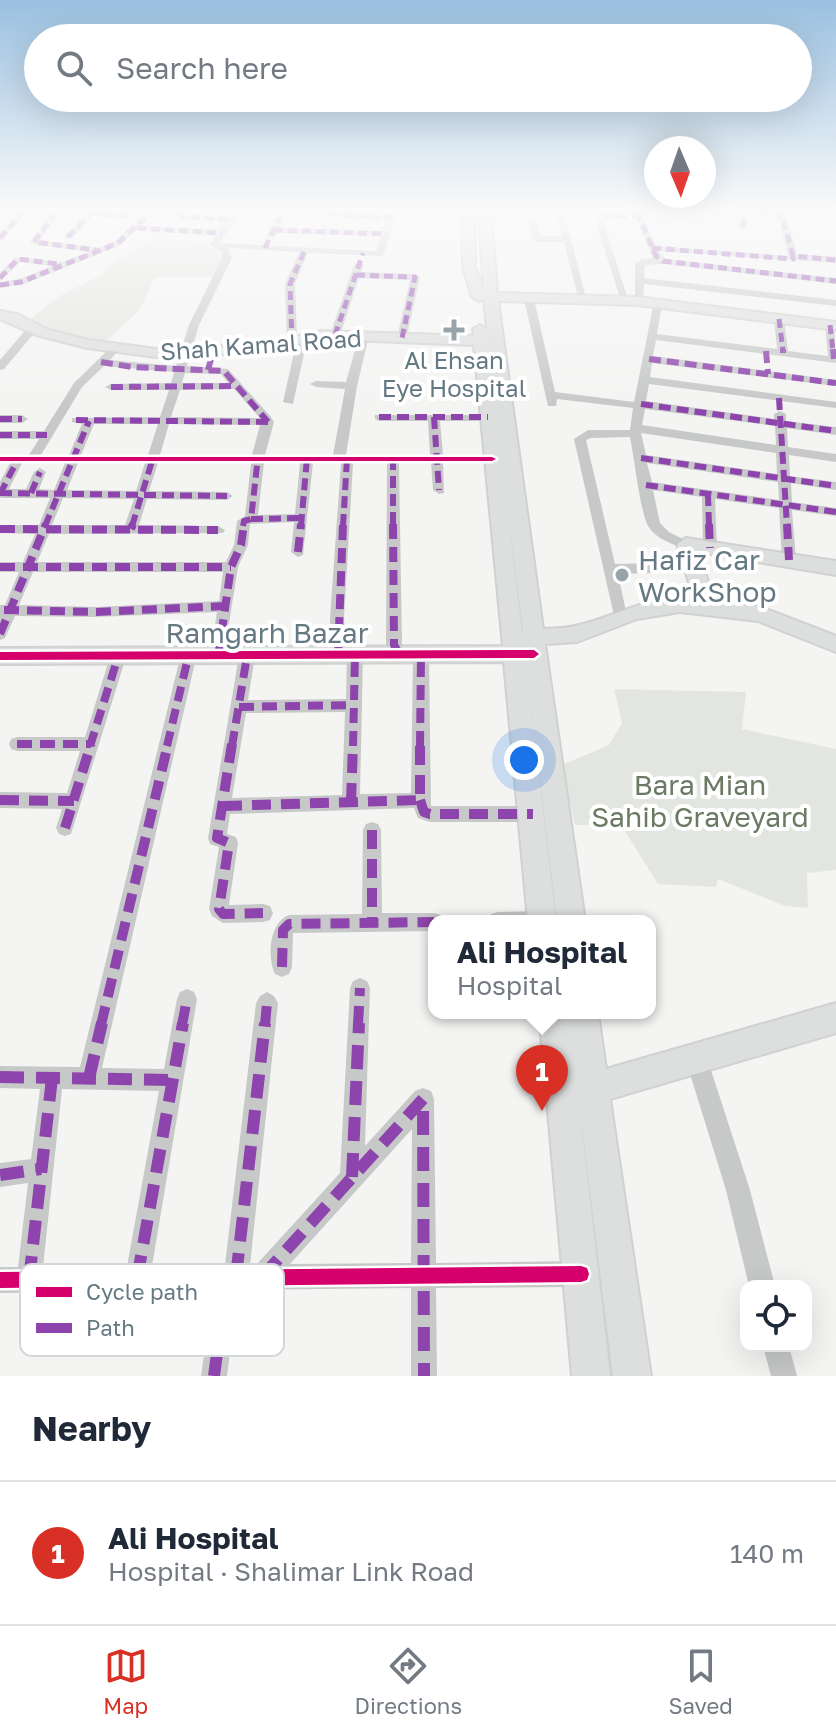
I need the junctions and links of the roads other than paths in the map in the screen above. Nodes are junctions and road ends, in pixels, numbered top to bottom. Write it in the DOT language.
graph roads {
  1 [pos="35,276"];
  2 [pos="217,276"];
  3 [pos="293,276"];
  4 [pos="356,276"];
  5 [pos="392,276"];
  6 [pos="474,276"];
  7 [pos="484,276"];
  8 [pos="490,276"];
  9 [pos="577,276"];
  10 [pos="622,276"];
  11 [pos="639,276"];
  12 [pos="795,276"];
  13 [pos="638,280"];
  14 [pos="836,281"];
  15 [pos="0,285"];
  16 [pos="485,297"];
  17 [pos="529,299"];
  18 [pos="584,300"];
  19 [pos="632,301"];
  20 [pos="836,303"];
  21 [pos="657,304"];
  22 [pos="0,315"];
  23 [pos="779,319"];
  24 [pos="833,326"];
  25 [pos="32,329"];
  26 [pos="335,335"];
  27 [pos="364,336"];
  28 [pos="651,336"];
  29 [pos="402,338"];
  30 [pos="297,341"];
  31 [pos="481,341"];
  32 [pos="115,349"];
  33 [pos="766,351"];
  34 [pos="6,352"];
  35 [pos="213,352"];
  36 [pos="783,353"];
  37 [pos="649,359"];
  38 [pos="835,359"];
  39 [pos="183,360"];
  40 [pos="101,362"];
  41 [pos="0,367"];
  42 [pos="208,370"];
  43 [pos="768,374"];
  44 [pos="646,380"];
  45 [pos="836,383"];
  46 [pos="316,384"];
  47 [pos="237,386"];
  48 [pos="351,386"];
  49 [pos="111,387"];
  50 [pos="175,387"];
  51 [pos="779,398"];
  52 [pos="289,402"];
  53 [pos="641,405"];
  54 [pos="836,405"];
  55 [pos="379,417"];
  56 [pos="434,417"];
  57 [pos="488,417"];
  58 [pos="0,419"];
  59 [pos="22,419"];
  60 [pos="164,422"];
  61 [pos="268,422"];
  62 [pos="780,423"];
  63 [pos="636,431"];
  64 [pos="836,431"];
  65 [pos="0,435"];
  66 [pos="47,435"];
  67 [pos="782,450"];
  68 [pos="258,457"];
  69 [pos="153,458"];
  70 [pos="307,458"];
  71 [pos="343,458"];
  72 [pos="393,458"];
  73 [pos="641,458"];
  74 [pos="836,458"];
  75 [pos="0,459"];
  76 [pos="18,459"];
  77 [pos="33,459"];
  78 [pos="74,459"];
  79 [pos="437,459"];
  80 [pos="492,459"];
  81 [pos="40,472"];
  82 [pos="784,479"];
  83 [pos="646,485"];
  84 [pos="836,486"];
  85 [pos="439,490"];
  86 [pos="0,493"];
  87 [pos="31,493"];
  88 [pos="59,494"];
  89 [pos="708,494"];
  90 [pos="142,495"];
  91 [pos="227,496"];
  92 [pos="785,505"];
  93 [pos="836,512"];
  94 [pos="301,518"];
  95 [pos="251,519"];
  96 [pos="0,529"];
  97 [pos="44,529"];
  98 [pos="131,529"];
  99 [pos="218,530"];
  100 [pos="686,544"];
  101 [pos="710,548"];
  102 [pos="298,552"];
  103 [pos="789,560"];
  104 [pos="0,567"];
  105 [pos="28,567"];
  106 [pos="231,567"];
  107 [pos="695,567"];
  108 [pos="836,568"];
  109 [pos="609,569"];
  110 [pos="225,606"];
  111 [pos="706,606"];
  112 [pos="5,610"];
  113 [pos="620,616"];
  114 [pos="0,634"];
  115 [pos="836,644"];
  116 [pos="523,646"];
  117 [pos="347,655"];
  118 [pos="0,656"];
  119 [pos="247,656"];
  120 [pos="411,656"];
  121 [pos="118,657"];
  122 [pos="218,657"];
  123 [pos="188,658"];
  124 [pos="354,705"];
  125 [pos="239,707"];
  126 [pos="17,744"];
  127 [pos="91,744"];
  128 [pos="0,800"];
  129 [pos="420,800"];
  130 [pos="74,801"];
  131 [pos="351,802"];
  132 [pos="223,806"];
  133 [pos="533,814"];
  134 [pos="65,828"];
  135 [pos="372,830"];
  136 [pos="263,913"];
  137 [pos="542,915"];
  138 [pos="570,915"];
  139 [pos="428,922"];
  140 [pos="372,924"];
  141 [pos="282,967"];
  142 [pos="360,988"];
  143 [pos="187,999"];
  144 [pos="267,1003"];
  145 [pos="836,1018"];
  146 [pos="556,1019"];
  147 [pos="583,1019"];
  148 [pos="697,1061"];
  149 [pos="0,1077"];
  150 [pos="52,1078"];
  151 [pos="89,1078"];
  152 [pos="173,1080"];
  153 [pos="578,1088"];
  154 [pos="41,1169"];
  155 [pos="0,1175"];
  156 [pos="352,1177"];
  157 [pos="31,1264"];
  158 [pos="140,1264"];
  159 [pos="233,1264"];
  160 [pos="274,1264"];
  161 [pos="581,1274"];
  162 [pos="426,1276"];
  163 [pos="284,1277"];
  164 [pos="760,1280"];
  165 [pos="778,1352"];
  166 [pos="217,1356"];
  167 [pos="214,1376"];
  168 [pos="424,1376"];
  169 [pos="591,1376"];
  170 [pos="632,1376"];
  171 [pos="784,1376"];
  1 -- 15 [label="street"];
  2 -- 39 [label="street"];
  3 -- 30 [label="street"];
  4 -- 26 [label="street"];
  5 -- 29 [label="street"];
  6 -- 16 [label="main road"];
  7 -- 16 [label="main road"];
  8 -- 16 [label="main road"];
  9 -- 18 [label="street"];
  10 -- 19 [label="street"];
  11 -- 13 [label="street"];
  12 -- 14 [label="street"];
  13 -- 19 [label="street"];
  13 -- 20 [label="street"];
  16 -- 17 [label="main road"];
  16 -- 31 [label="main road"];
  16 -- 116 [label="main road"];
  17 -- 18 [label="main road"];
  17 -- 53 [label="street"];
  18 -- 19 [label="main road"];
  19 -- 21 [label="main road"];
  21 -- 23 [label="main road"];
  21 -- 28 [label="street"];
  22 -- 25 [label="main road, Shah Kamal Road"];
  23 -- 24 [label="main road"];
  23 -- 36 [label="street"];
  24 -- 38 [label="street"];
  25 -- 32 [label="main road, Shah Kamal Road"];
  25 -- 34 [label="street"];
  26 -- 27 [label="main road, Shah Kamal Road"];
  26 -- 30 [label="main road, Shah Kamal Road"];
  27 -- 29 [label="main road, Shah Kamal Road"];
  27 -- 48 [label="street"];
  28 -- 33 [label="street"];
  28 -- 37 [label="street"];
  29 -- 31 [label="main road, Shah Kamal Road"];
  30 -- 35 [label="main road, Shah Kamal Road"];
  30 -- 52 [label="street"];
  31 -- 57 [label="main road"];
  32 -- 39 [label="main road, Shah Kamal Road"];
  32 -- 40 [label="street"];
  33 -- 36 [label="street"];
  33 -- 43 [label="street"];
  34 -- 41 [label="street"];
  35 -- 39 [label="main road, Shah Kamal Road"];
  35 -- 42 [label="street"];
  36 -- 38 [label="street"];
  37 -- 43 [label="street"];
  37 -- 44 [label="street"];
  39 -- 40 [label="street"];
  39 -- 42 [label="street"];
  39 -- 50 [label="street"];
  40 -- 66 [label="street"];
  42 -- 47 [label="street"];
  43 -- 45 [label="street"];
  44 -- 51 [label="street"];
  44 -- 53 [label="street"];
  46 -- 48 [label="street"];
  47 -- 50 [label="street"];
  47 -- 61 [label="street"];
  48 -- 71 [label="street"];
  49 -- 50 [label="street"];
  50 -- 60 [label="street"];
  51 -- 54 [label="street"];
  51 -- 62 [label="street"];
  53 -- 62 [label="street"];
  53 -- 63 [label="street"];
  55 -- 56 [label="street"];
  56 -- 57 [label="street"];
  56 -- 79 [label="street"];
  57 -- 80 [label="main road"];
  58 -- 59 [label="street"];
  60 -- 61 [label="street"];
  60 -- 69 [label="street"];
  60 -- 78 [label="street"];
  61 -- 68 [label="street"];
  62 -- 64 [label="street"];
  62 -- 67 [label="street"];
  63 -- 67 [label="street"];
  63 -- 73 [label="street"];
  63 -- 109 [label="street"];
  65 -- 66 [label="street"];
  66 -- 77 [label="street"];
  67 -- 74 [label="street"];
  67 -- 82 [label="street"];
  68 -- 69 [label="street"];
  68 -- 70 [label="street"];
  68 -- 95 [label="street"];
  69 -- 78 [label="street"];
  69 -- 90 [label="street"];
  70 -- 71 [label="street"];
  70 -- 94 [label="street"];
  71 -- 72 [label="street"];
  71 -- 117 [label="street"];
  72 -- 79 [label="street"];
  72 -- 120 [label="street"];
  73 -- 82 [label="street"];
  73 -- 83 [label="street"];
  75 -- 76 [label="street"];
  76 -- 77 [label="street"];
  76 -- 86 [label="street"];
  77 -- 78 [label="street"];
  78 -- 88 [label="street"];
  79 -- 80 [label="street"];
  79 -- 85 [label="street"];
  80 -- 116 [label="main road"];
  81 -- 87 [label="street"];
  82 -- 84 [label="street"];
  82 -- 92 [label="street"];
  83 -- 89 [label="street"];
  83 -- 100 [label="street"];
  86 -- 87 [label="street"];
  87 -- 88 [label="street"];
  88 -- 90 [label="street"];
  88 -- 97 [label="street"];
  89 -- 92 [label="street"];
  89 -- 101 [label="street"];
  90 -- 91 [label="street"];
  90 -- 98 [label="street"];
  92 -- 93 [label="street"];
  92 -- 103 [label="street"];
  94 -- 95 [label="street"];
  94 -- 102 [label="street"];
  95 -- 106 [label="street"];
  96 -- 97 [label="street"];
  97 -- 98 [label="street"];
  97 -- 105 [label="street"];
  98 -- 99 [label="street"];
  100 -- 101 [label="main road"];
  100 -- 107 [label="main road"];
  101 -- 103 [label="main road"];
  103 -- 108 [label="main road"];
  104 -- 105 [label="street"];
  105 -- 106 [label="street"];
  105 -- 112 [label="street"];
  106 -- 110 [label="street"];
  107 -- 109 [label="street"];
  107 -- 111 [label="main road"];
  109 -- 113 [label="street"];
  110 -- 112 [label="street"];
  110 -- 122 [label="street"];
  111 -- 113 [label="main road, Ramgarh Bazar"];
  111 -- 115 [label="main road, Ramgarh Bazar"];
  112 -- 114 [label="street"];
  113 -- 116 [label="main road, Ramgarh Bazar"];
  116 -- 120 [label="main road, Ramgarh Bazar"];
  116 -- 133 [label="main road"];
  116 -- 138 [label="main road"];
  117 -- 119 [label="main road, Ramgarh Bazar"];
  117 -- 120 [label="main road, Ramgarh Bazar"];
  117 -- 124 [label="street"];
  118 -- 121 [label="main road, Ramgarh Bazar"];
  119 -- 122 [label="main road, Ramgarh Bazar"];
  119 -- 125 [label="street"];
  120 -- 129 [label="street"];
  121 -- 123 [label="main road, Ramgarh Bazar"];
  121 -- 127 [label="street"];
  122 -- 123 [label="main road, Ramgarh Bazar"];
  123 -- 151 [label="street"];
  124 -- 125 [label="street"];
  124 -- 131 [label="street"];
  125 -- 132 [label="street"];
  126 -- 127 [label="street"];
  127 -- 130 [label="street"];
  128 -- 130 [label="street"];
  129 -- 131 [label="street"];
  129 -- 133 [label="street"];
  130 -- 134 [label="street"];
  131 -- 132 [label="street"];
  132 -- 136 [label="street"];
  133 -- 137 [label="main road"];
  135 -- 140 [label="street"];
  139 -- 140 [label="street"];
  140 -- 141 [label="street"];
  142 -- 156 [label="street"];
  143 -- 152 [label="street"];
  144 -- 159 [label="street"];
  145 -- 148 [label="main road"];
  146 -- 153 [label="main road"];
  147 -- 153 [label="main road"];
  148 -- 153 [label="main road"];
  148 -- 164 [label="street"];
  149 -- 150 [label="street"];
  150 -- 151 [label="street"];
  150 -- 154 [label="street"];
  151 -- 152 [label="street"];
  152 -- 158 [label="street"];
  153 -- 161 [label="main road"];
  153 -- 170 [label="main road"];
  154 -- 155 [label="street"];
  154 -- 157 [label="street"];
  156 -- 160 [label="street"];
  156 -- 162 [label="street"];
  161 -- 162 [label="street"];
  161 -- 169 [label="main road"];
  162 -- 163 [label="street"];
  162 -- 168 [label="street"];
  165 -- 171 [label="street"];
  166 -- 167 [label="street"];
}
